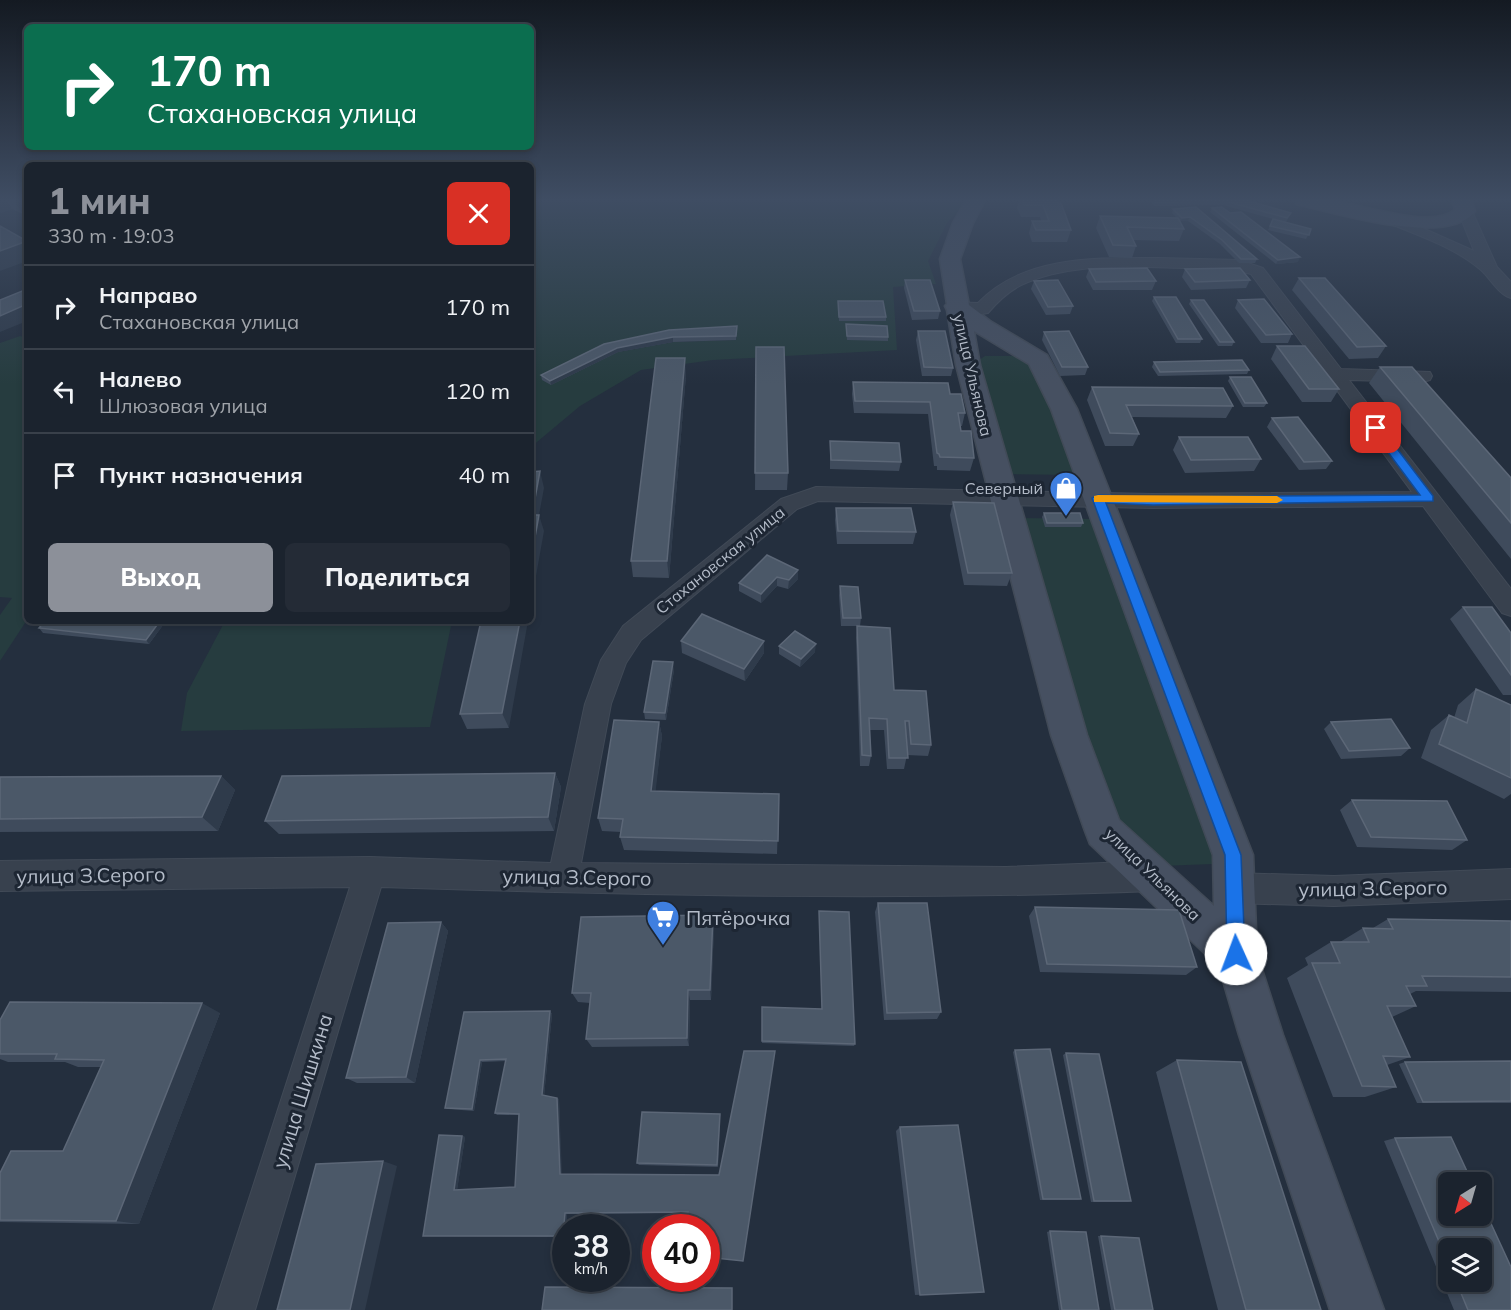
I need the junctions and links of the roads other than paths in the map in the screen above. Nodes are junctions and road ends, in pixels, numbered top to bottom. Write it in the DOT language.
graph roads {
  1 [pos="950,261"];
  2 [pos="1475,261"];
  3 [pos="1487,261"];
  4 [pos="1491,270"];
  5 [pos="1511,293"];
  6 [pos="956,306"];
  7 [pos="1335,374"];
  8 [pos="1423,376"];
  9 [pos="1003,497"];
  10 [pos="1098,498"];
  11 [pos="1429,498"];
  12 [pos="1511,607"];
  13 [pos="370,872"];
  14 [pos="0,876"];
  15 [pos="1154,876"];
  16 [pos="563,878"];
  17 [pos="1511,884"];
  18 [pos="1234,888"];
  19 [pos="1236,954"];
  20 [pos="234,1310"];
  21 [pos="1357,1310"];
  1 -- 6 [label="street"];
  2 -- 4 [label="street"];
  3 -- 4 [label="street"];
  4 -- 5 [label="street"];
  6 -- 7 [label="street"];
  6 -- 9 [label="street, улица Ульянова"];
  6 -- 10 [label="street, улица Ульянова"];
  7 -- 8 [label="street"];
  7 -- 11 [label="street"];
  9 -- 10 [label="street, Стахановская улица"];
  9 -- 15 [label="street, улица Ульянова"];
  9 -- 16 [label="street, Стахановская улица"];
  10 -- 11 [label="street, Стахановская улица"];
  10 -- 18 [label="street, улица Ульянова"];
  11 -- 12 [label="street"];
  13 -- 14 [label="street, улица З.Серого"];
  13 -- 16 [label="street, улица З.Серого"];
  13 -- 20 [label="street, улица Шишкина"];
  15 -- 16 [label="street, улица З.Серого"];
  15 -- 19 [label="street, улица Ульянова"];
  17 -- 18 [label="street, улица З.Серого"];
  18 -- 19 [label="street, улица Ульянова"];
  19 -- 21 [label="street, улица Ульянова"];
}
